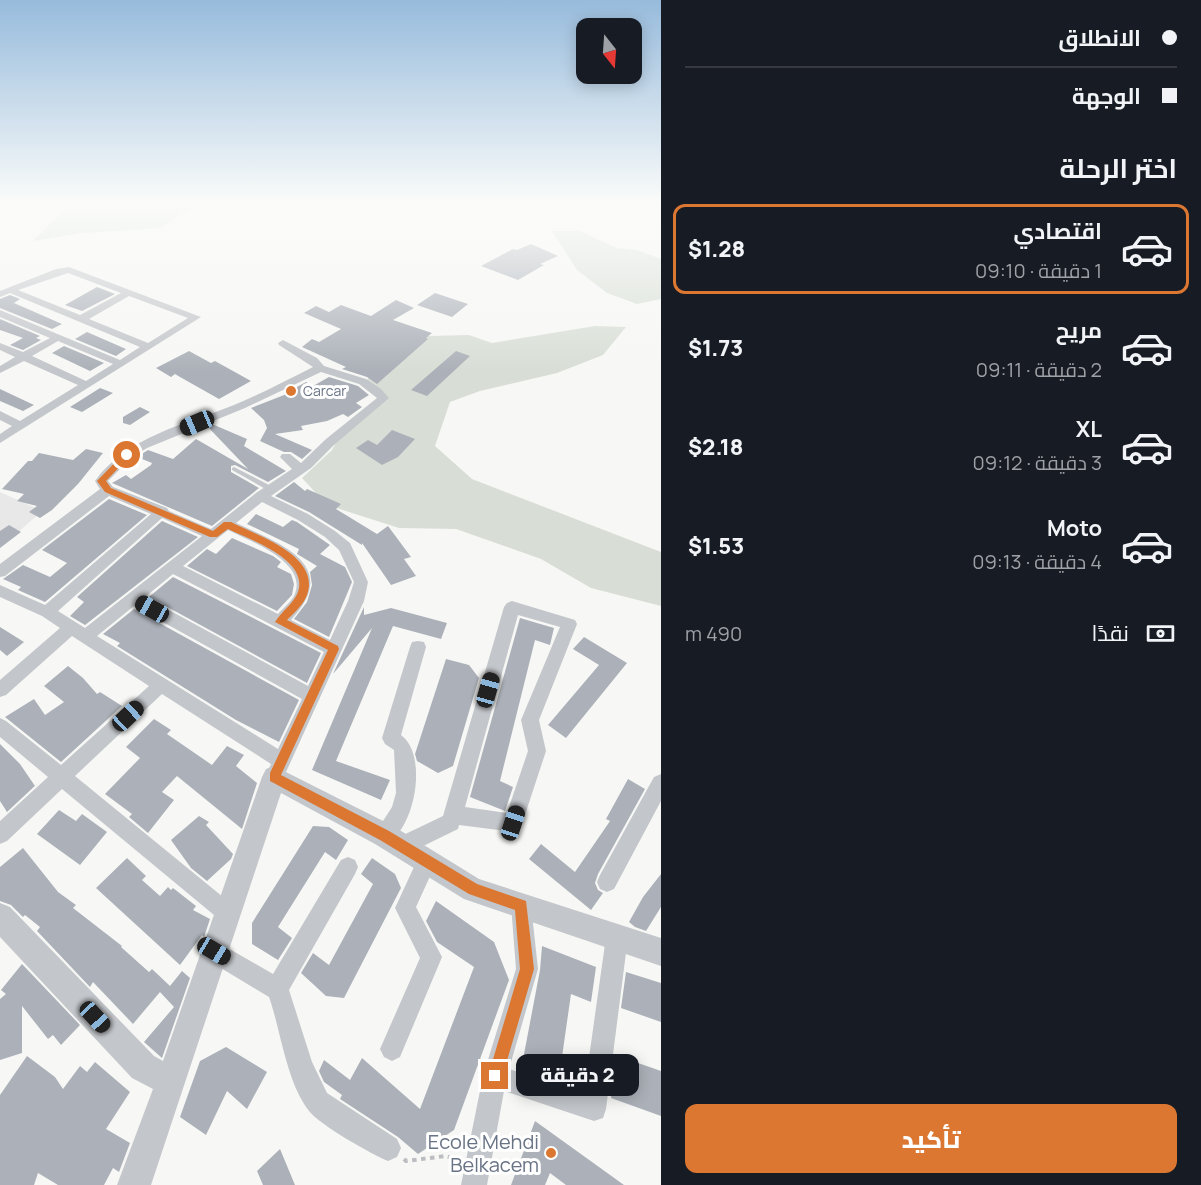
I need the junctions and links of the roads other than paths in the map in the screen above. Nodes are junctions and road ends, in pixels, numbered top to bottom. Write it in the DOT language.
graph roads {
  1 [pos="5,292"];
  2 [pos="129,292"];
  3 [pos="0,313"];
  4 [pos="81,319"];
  5 [pos="58,337"];
  6 [pos="283,343"];
  7 [pos="0,346"];
  8 [pos="149,347"];
  9 [pos="25,356"];
  10 [pos="121,364"];
  11 [pos="320,368"];
  12 [pos="0,370"];
  13 [pos="87,385"];
  14 [pos="0,415"];
  15 [pos="20,426"];
  16 [pos="0,439"];
  17 [pos="143,445"];
  18 [pos="161,454"];
  19 [pos="286,457"];
  20 [pos="234,469"];
  21 [pos="300,469"];
  22 [pos="108,490"];
  23 [pos="266,493"];
  24 [pos="162,511"];
  25 [pos="228,524"];
  26 [pos="213,535"];
  27 [pos="172,567"];
  28 [pos="0,572"];
  29 [pos="0,591"];
  30 [pos="133,598"];
  31 [pos="47,612"];
  32 [pos="280,622"];
  33 [pos="78,632"];
  34 [pos="418,647"];
  35 [pos="334,649"];
  36 [pos="161,685"];
  37 [pos="0,690"];
  38 [pos="311,696"];
  39 [pos="0,726"];
  40 [pos="277,769"];
  41 [pos="62,777"];
  42 [pos="661,783"];
  43 [pos="453,815"];
  44 [pos="0,834"];
  45 [pos="393,841"];
  46 [pos="427,861"];
  47 [pos="348,867"];
  48 [pos="607,882"];
  49 [pos="521,905"];
  50 [pos="227,912"];
  51 [pos="0,917"];
  52 [pos="617,937"];
  53 [pos="214,951"];
  54 [pos="661,952"];
  55 [pos="277,989"];
  56 [pos="392,1049"];
  57 [pos="495,1076"];
  58 [pos="171,1082"];
  59 [pos="388,1148"];
  60 [pos="134,1185"];
  61 [pos="474,1185"];
  1 -- 2 [label="street"];
  1 -- 4 [label="street"];
  2 -- 4 [label="street"];
  2 -- 8 [label="street"];
  3 -- 5 [label="street"];
  4 -- 8 [label="street"];
  5 -- 9 [label="street"];
  5 -- 10 [label="street"];
  6 -- 11 [label="street"];
  7 -- 9 [label="street"];
  8 -- 10 [label="street"];
  9 -- 12 [label="street"];
  9 -- 13 [label="street"];
  10 -- 13 [label="street"];
  11 -- 17 [label="street"];
  11 -- 21 [label="street"];
  13 -- 15 [label="street"];
  14 -- 15 [label="street"];
  15 -- 16 [label="street"];
  17 -- 18 [label="street"];
  17 -- 22 [label="street"];
  19 -- 21 [label="street"];
  20 -- 23 [label="lane"];
  21 -- 23 [label="street"];
  22 -- 24 [label="street"];
  22 -- 28 [label="street"];
  23 -- 25 [label="street"];
  23 -- 35 [label="street"];
  24 -- 26 [label="street"];
  24 -- 31 [label="street"];
  25 -- 26 [label="street"];
  25 -- 32 [label="street"];
  26 -- 27 [label="street"];
  27 -- 30 [label="street"];
  27 -- 32 [label="street"];
  29 -- 31 [label="street"];
  30 -- 33 [label="street"];
  30 -- 38 [label="street"];
  31 -- 33 [label="street"];
  32 -- 35 [label="street"];
  33 -- 36 [label="street"];
  33 -- 37 [label="street"];
  34 -- 45 [label="street"];
  35 -- 38 [label="street"];
  36 -- 40 [label="street"];
  36 -- 41 [label="street"];
  38 -- 40 [label="street"];
  39 -- 41 [label="street"];
  40 -- 45 [label="street"];
  40 -- 50 [label="street"];
  41 -- 44 [label="street"];
  41 -- 50 [label="street"];
  42 -- 48 [label="street"];
  43 -- 43 [label="street"];
  43 -- 45 [label="street"];
  45 -- 46 [label="street"];
  46 -- 49 [label="street"];
  46 -- 56 [label="street"];
  47 -- 55 [label="street"];
  49 -- 52 [label="street"];
  49 -- 57 [label="street"];
  50 -- 53 [label="street"];
  51 -- 58 [label="street"];
  52 -- 54 [label="street"];
  52 -- 57 [label="street"];
  53 -- 55 [label="street"];
  53 -- 58 [label="street"];
  55 -- 59 [label="street"];
  57 -- 61 [label="street"];
  58 -- 60 [label="street"];
}
